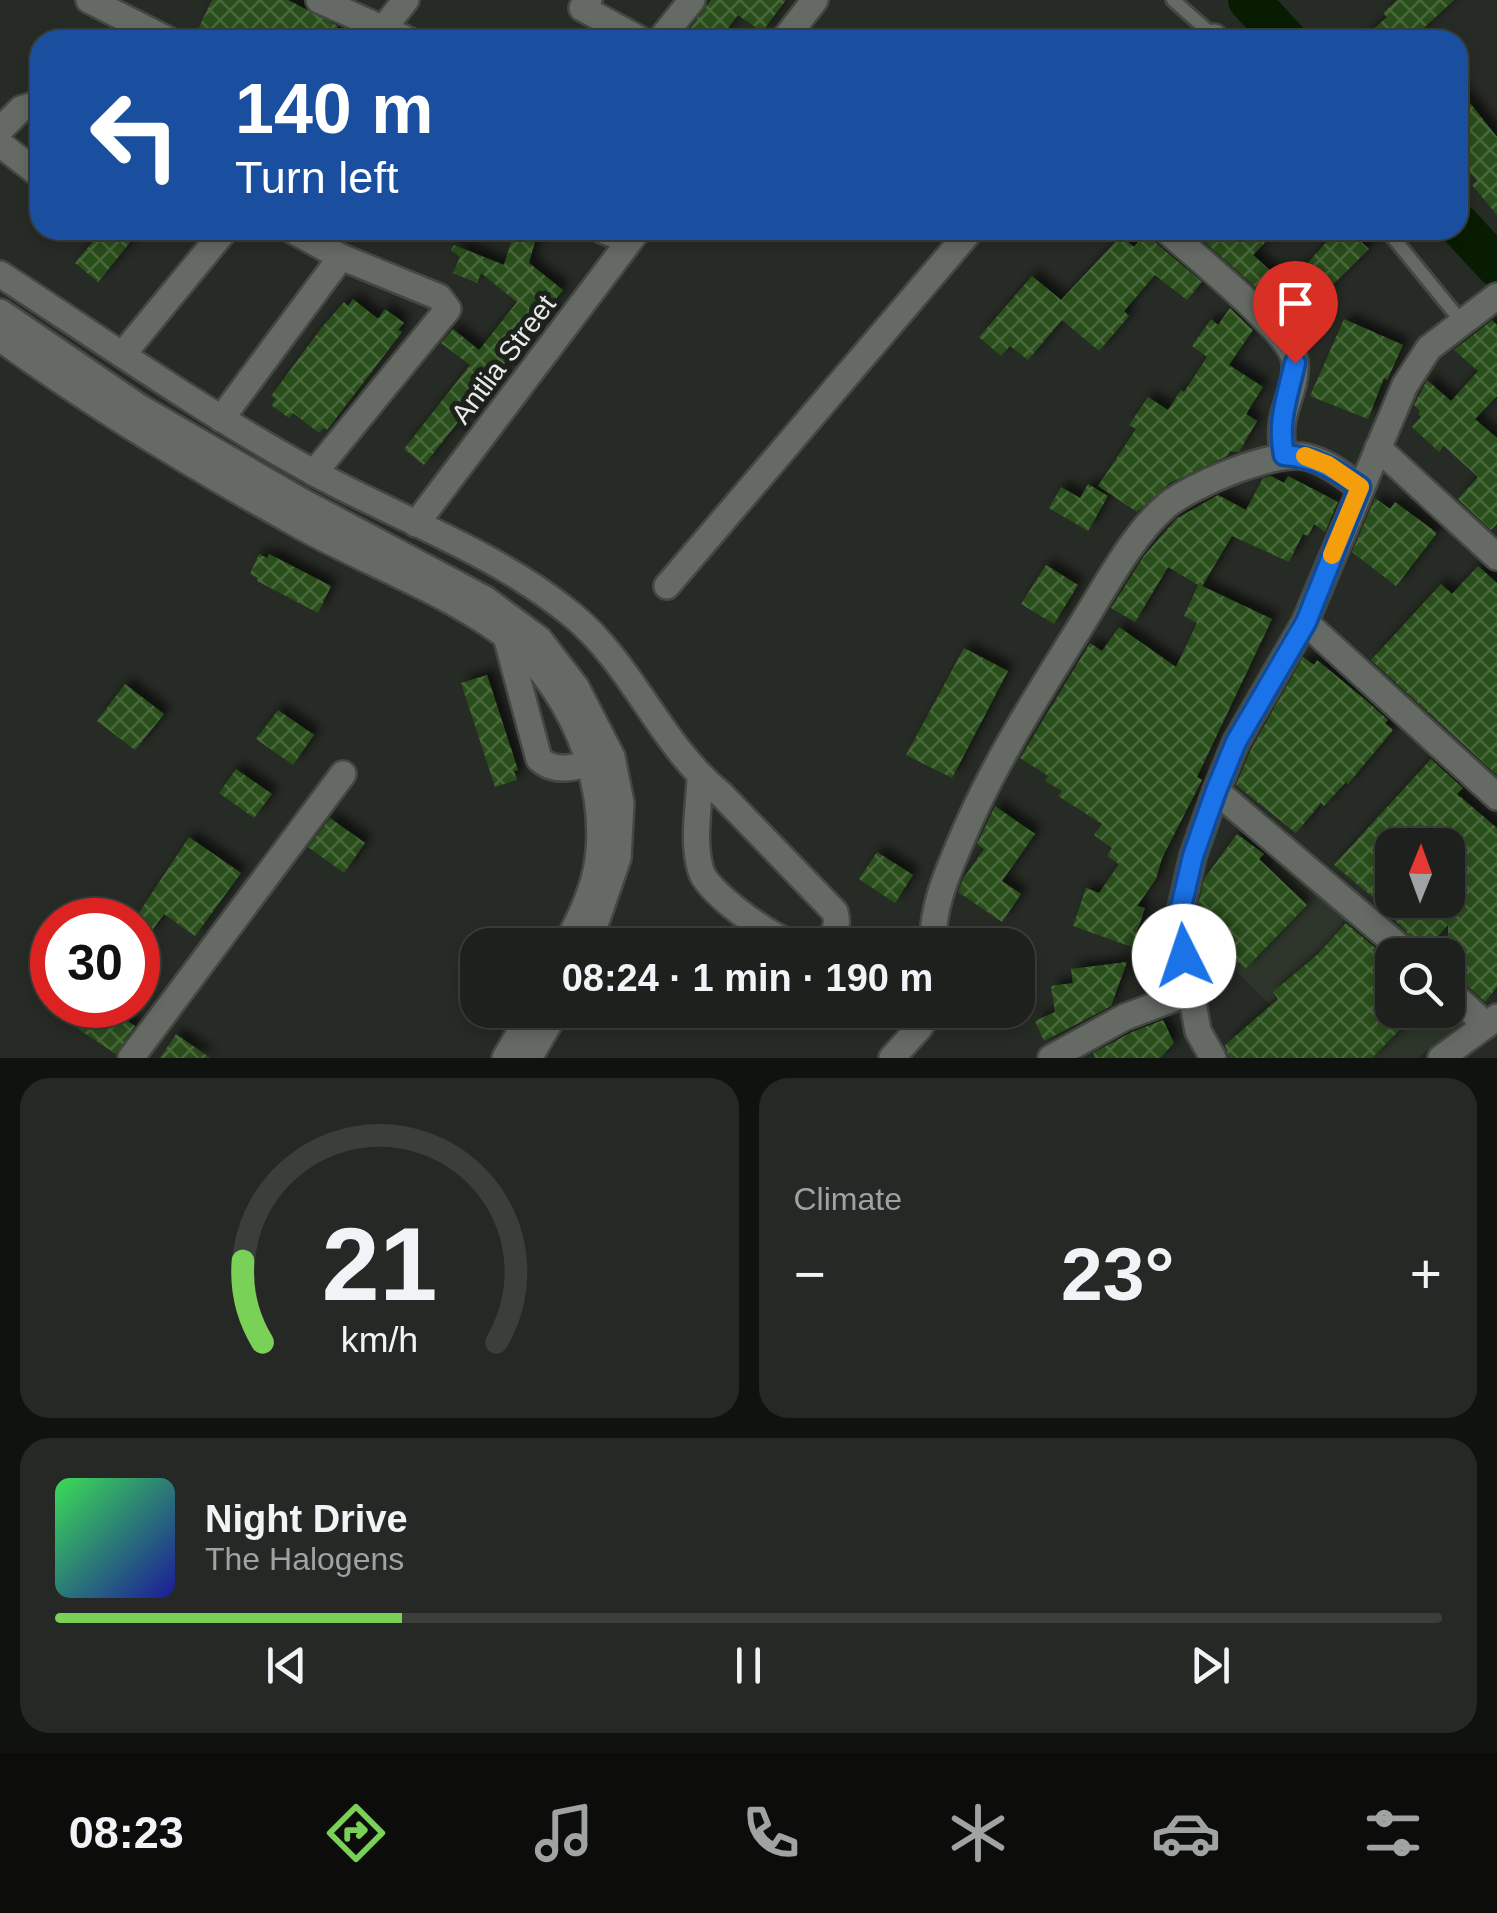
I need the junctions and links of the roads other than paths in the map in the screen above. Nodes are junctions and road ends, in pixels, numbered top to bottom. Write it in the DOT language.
graph roads {
  1 [pos="89,0"];
  2 [pos="320,0"];
  3 [pos="406,0"];
  4 [pos="692,0"];
  5 [pos="815,0"];
  6 [pos="1173,0"];
  7 [pos="579,3"];
  8 [pos="148,30"];
  9 [pos="371,30"];
  10 [pos="383,30"];
  11 [pos="624,30"];
  12 [pos="668,30"];
  13 [pos="792,30"];
  14 [pos="1203,30"];
  15 [pos="30,107"];
  16 [pos="0,130"];
  17 [pos="0,144"];
  18 [pos="30,167"];
  19 [pos="217,240"];
  20 [pos="310,240"];
  21 [pos="630,240"];
  22 [pos="962,240"];
  23 [pos="1177,240"];
  24 [pos="1395,240"];
  25 [pos="341,257"];
  26 [pos="0,274"];
  27 [pos="1493,299"];
  28 [pos="0,312"];
  29 [pos="1461,321"];
  30 [pos="0,338"];
  31 [pos="124,354"];
  32 [pos="74,375"];
  33 [pos="221,419"];
  34 [pos="1378,448"];
  35 [pos="1284,455"];
  36 [pos="314,473"];
  37 [pos="1360,487"];
  38 [pos="416,524"];
  39 [pos="1497,557"];
  40 [pos="666,586"];
  41 [pos="1306,622"];
  42 [pos="512,628"];
  43 [pos="600,760"];
  44 [pos="343,774"];
  45 [pos="700,778"];
  46 [pos="1216,791"];
  47 [pos="1497,797"];
  48 [pos="589,928"];
  49 [pos="934,928"];
  50 [pos="1389,938"];
  51 [pos="1191,992"];
  52 [pos="1465,1002"];
  53 [pos="1491,1021"];
  54 [pos="522,1028"];
  55 [pos="546,1028"];
  56 [pos="918,1028"];
  57 [pos="132,1058"];
  58 [pos="505,1058"];
  59 [pos="529,1058"];
  60 [pos="892,1058"];
  61 [pos="1050,1058"];
  62 [pos="1214,1058"];
  63 [pos="1441,1058"];
  1 -- 8 [label="street"];
  2 -- 9 [label="street"];
  3 -- 10 [label="street"];
  4 -- 12 [label="street"];
  5 -- 13 [label="street"];
  6 -- 14 [label="lane"];
  7 -- 11 [label="street"];
  15 -- 16 [label="street"];
  17 -- 18 [label="street"];
  19 -- 31 [label="street"];
  20 -- 25 [label="street"];
  21 -- 38 [label="street, Antlia Street"];
  22 -- 40 [label="street"];
  23 -- 35 [label="street"];
  24 -- 29 [label="lane"];
  25 -- 33 [label="street"];
  25 -- 36 [label="street"];
  26 -- 31 [label="street"];
  27 -- 29 [label="street"];
  28 -- 32 [label="street"];
  29 -- 34 [label="street"];
  30 -- 32 [label="street"];
  31 -- 33 [label="street"];
  32 -- 42 [label="street"];
  33 -- 36 [label="street"];
  34 -- 37 [label="street"];
  34 -- 39 [label="street"];
  35 -- 37 [label="street"];
  35 -- 49 [label="street"];
  36 -- 38 [label="street"];
  37 -- 41 [label="street"];
  38 -- 45 [label="street"];
  41 -- 46 [label="street"];
  41 -- 47 [label="street"];
  42 -- 43 [label="street"];
  42 -- 43 [label="street"];
  43 -- 48 [label="street"];
  44 -- 57 [label="street"];
  45 -- 45 [label="street"];
  46 -- 50 [label="street"];
  46 -- 51 [label="street"];
  51 -- 61 [label="street"];
  51 -- 62 [label="street"];
  52 -- 53 [label="street"];
  53 -- 63 [label="street"];
  54 -- 58 [label="street"];
  55 -- 59 [label="street"];
  56 -- 60 [label="street"];
}
